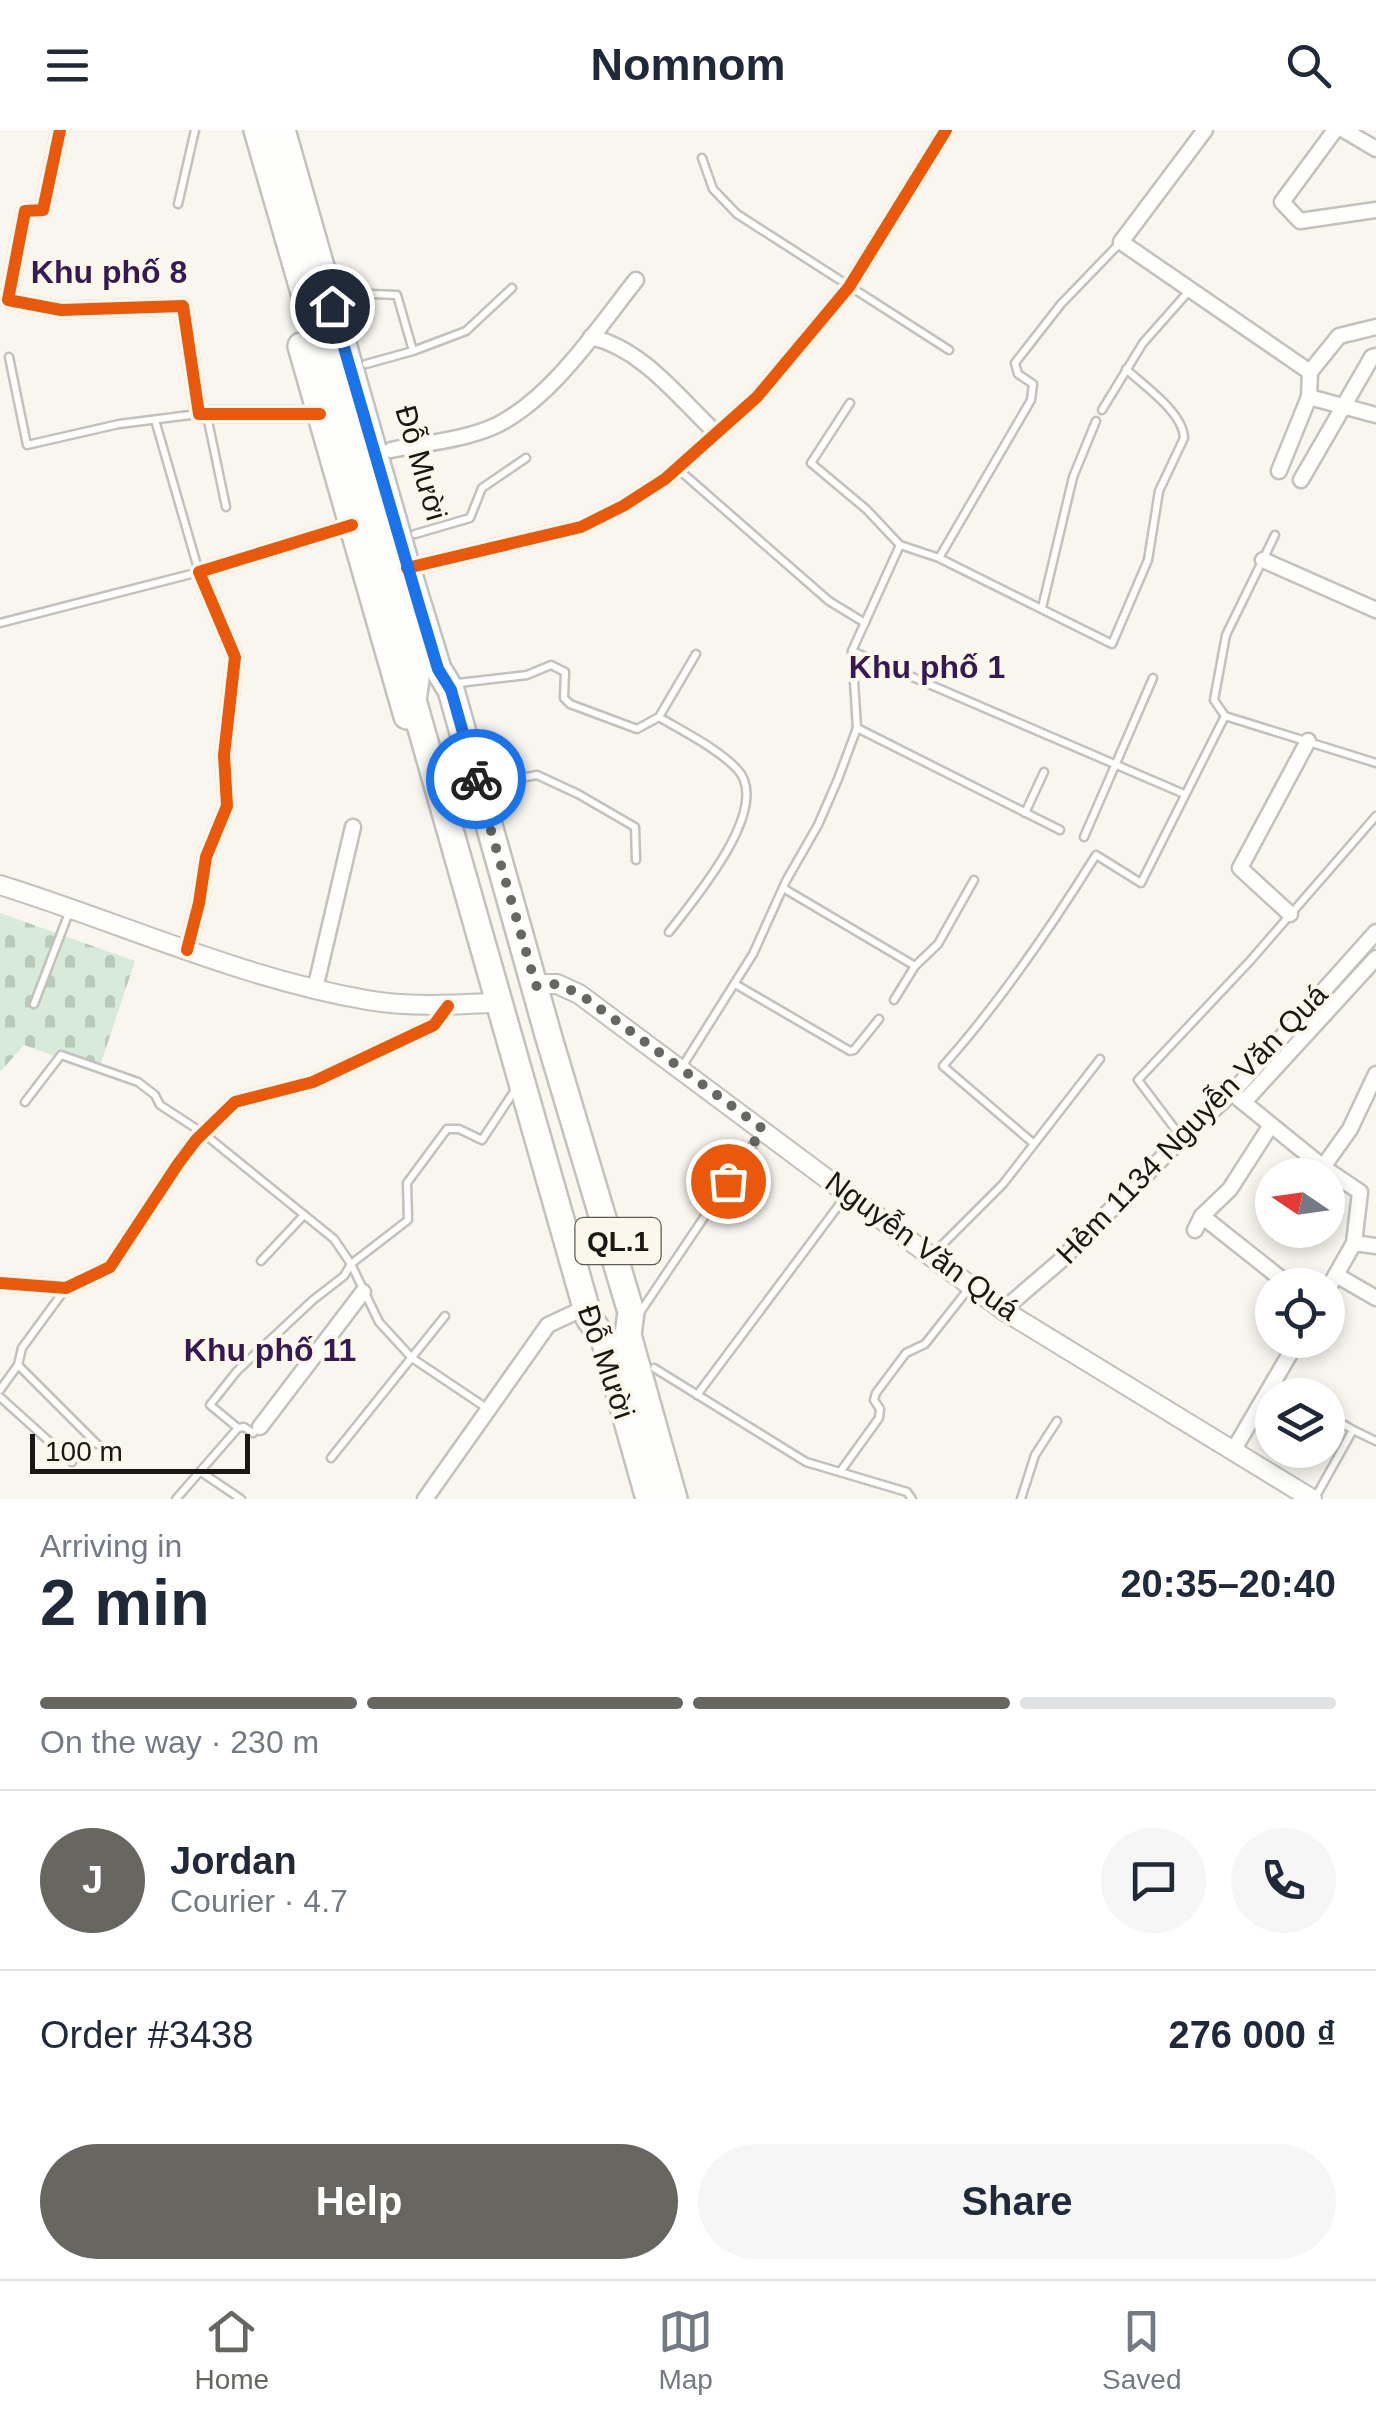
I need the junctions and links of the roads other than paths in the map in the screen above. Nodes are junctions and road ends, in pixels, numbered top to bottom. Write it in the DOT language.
graph roads {
  1 [pos="60,130"];
  2 [pos="195,130"];
  3 [pos="239,130"];
  4 [pos="256,130"];
  5 [pos="282,130"];
  6 [pos="299,130"];
  7 [pos="946,130"];
  8 [pos="1205,130"];
  9 [pos="1335,130"];
  10 [pos="1344,130"];
  11 [pos="1376,150"];
  12 [pos="702,158"];
  13 [pos="178,204"];
  14 [pos="1376,210"];
  15 [pos="1120,242"];
  16 [pos="636,280"];
  17 [pos="849,286"];
  18 [pos="512,288"];
  19 [pos="1190,290"];
  20 [pos="346,293"];
  21 [pos="1376,327"];
  22 [pos="591,337"];
  23 [pos="949,350"];
  24 [pos="413,351"];
  25 [pos="1376,356"];
  26 [pos="10,357"];
  27 [pos="366,364"];
  28 [pos="1126,368"];
  29 [pos="1310,372"];
  30 [pos="1309,398"];
  31 [pos="850,403"];
  32 [pos="1343,406"];
  33 [pos="1102,410"];
  34 [pos="203,413"];
  35 [pos="320,414"];
  36 [pos="1376,414"];
  37 [pos="155,420"];
  38 [pos="1096,421"];
  39 [pos="716,433"];
  40 [pos="391,450"];
  41 [pos="526,458"];
  42 [pos="677,468"];
  43 [pos="1279,470"];
  44 [pos="1301,480"];
  45 [pos="226,507"];
  46 [pos="352,525"];
  47 [pos="415,534"];
  48 [pos="1275,536"];
  49 [pos="900,545"];
  50 [pos="939,558"];
  51 [pos="1263,560"];
  52 [pos="416,566"];
  53 [pos="199,572"];
  54 [pos="1042,608"];
  55 [pos="1376,610"];
  56 [pos="0,623"];
  57 [pos="865,623"];
  58 [pos="852,651"];
  59 [pos="696,654"];
  60 [pos="1154,678"];
  61 [pos="458,683"];
  62 [pos="1225,716"];
  63 [pos="659,717"];
  64 [pos="858,728"];
  65 [pos="1308,741"];
  66 [pos="1376,763"];
  67 [pos="1117,768"];
  68 [pos="1044,772"];
  69 [pos="487,784"];
  70 [pos="1184,794"];
  71 [pos="1024,812"];
  72 [pos="1376,816"];
  73 [pos="353,827"];
  74 [pos="1060,830"];
  75 [pos="1084,838"];
  76 [pos="636,860"];
  77 [pos="974,880"];
  78 [pos="0,886"];
  79 [pos="783,888"];
  80 [pos="70,908"];
  81 [pos="1290,914"];
  82 [pos="669,932"];
  83 [pos="1376,932"];
  84 [pos="186,950"];
  85 [pos="1376,958"];
  86 [pos="914,966"];
  87 [pos="735,984"];
  88 [pos="539,985"];
  89 [pos="315,989"];
  90 [pos="894,1000"];
  91 [pos="494,1002"];
  92 [pos="34,1004"];
  93 [pos="448,1006"];
  94 [pos="880,1019"];
  95 [pos="1100,1059"];
  96 [pos="682,1068"];
  97 [pos="1376,1074"];
  98 [pos="518,1088"];
  99 [pos="1238,1098"];
  100 [pos="25,1102"];
  101 [pos="1272,1125"];
  102 [pos="763,1129"];
  103 [pos="203,1133"];
  104 [pos="1182,1138"];
  105 [pos="1033,1143"];
  106 [pos="1312,1158"];
  107 [pos="1329,1158"];
  108 [pos="1345,1182"];
  109 [pos="849,1192"];
  110 [pos="304,1215"];
  111 [pos="1202,1216"];
  112 [pos="1194,1230"];
  113 [pos="1354,1244"];
  114 [pos="1376,1246"];
  115 [pos="931,1256"];
  116 [pos="262,1261"];
  117 [pos="351,1264"];
  118 [pos="1268,1268"];
  119 [pos="1340,1268"];
  120 [pos="0,1284"];
  121 [pos="970,1286"];
  122 [pos="1345,1287"];
  123 [pos="66,1288"];
  124 [pos="362,1292"];
  125 [pos="1376,1298"];
  126 [pos="1003,1310"];
  127 [pos="578,1311"];
  128 [pos="639,1314"];
  129 [pos="444,1316"];
  130 [pos="412,1358"];
  131 [pos="1287,1358"];
  132 [pos="18,1366"];
  133 [pos="654,1368"];
  134 [pos="0,1394"];
  135 [pos="697,1395"];
  136 [pos="489,1409"];
  137 [pos="1057,1422"];
  138 [pos="1345,1425"];
  139 [pos="260,1427"];
  140 [pos="238,1428"];
  141 [pos="1353,1430"];
  142 [pos="1376,1441"];
  143 [pos="97,1444"];
  144 [pos="1233,1451"];
  145 [pos="331,1458"];
  146 [pos="72,1462"];
  147 [pos="201,1472"];
  148 [pos="839,1472"];
  149 [pos="176,1499"];
  150 [pos="241,1499"];
  151 [pos="425,1499"];
  152 [pos="632,1499"];
  153 [pos="649,1499"];
  154 [pos="674,1499"];
  155 [pos="691,1499"];
  156 [pos="912,1499"];
  157 [pos="1021,1499"];
  158 [pos="1314,1499"];
  1 -- 34 [label="street"];
  2 -- 13 [label="lane"];
  3 -- 35 [label="highway, Đỗ Mười / QL.1"];
  4 -- 91 [label="highway, Đỗ Mười / QL.1"];
  5 -- 52 [label="highway, Đỗ Mười / QL.1"];
  6 -- 20 [label="highway, Đỗ Mười / QL.1"];
  7 -- 17 [label="street"];
  8 -- 15 [label="street"];
  9 -- 14 [label="street"];
  10 -- 11 [label="street"];
  12 -- 17 [label="lane"];
  15 -- 19 [label="street"];
  15 -- 50 [label="lane"];
  16 -- 22 [label="street"];
  17 -- 23 [label="lane"];
  17 -- 39 [label="street"];
  18 -- 24 [label="lane"];
  19 -- 28 [label="lane"];
  19 -- 29 [label="street"];
  20 -- 24 [label="lane"];
  20 -- 27 [label="highway, Đỗ Mười / QL.1"];
  21 -- 29 [label="street"];
  22 -- 39 [label="street"];
  22 -- 40 [label="street"];
  24 -- 27 [label="lane"];
  25 -- 32 [label="street"];
  26 -- 37 [label="lane"];
  27 -- 40 [label="highway, Đỗ Mười / QL.1"];
  28 -- 33 [label="lane"];
  28 -- 54 [label="lane"];
  29 -- 30 [label="street"];
  30 -- 32 [label="street"];
  30 -- 43 [label="street"];
  31 -- 49 [label="lane"];
  32 -- 36 [label="street"];
  32 -- 44 [label="street"];
  34 -- 35 [label="street"];
  34 -- 37 [label="lane"];
  34 -- 45 [label="lane"];
  35 -- 46 [label="highway, Đỗ Mười / QL.1"];
  37 -- 53 [label="lane"];
  38 -- 54 [label="lane"];
  39 -- 42 [label="street"];
  40 -- 47 [label="highway, Đỗ Mười / QL.1"];
  41 -- 47 [label="lane"];
  42 -- 52 [label="street"];
  42 -- 57 [label="lane"];
  46 -- 53 [label="street"];
  46 -- 91 [label="highway, Đỗ Mười / QL.1"];
  47 -- 52 [label="highway, Đỗ Mười / QL.1"];
  48 -- 51 [label="lane"];
  49 -- 50 [label="lane"];
  49 -- 57 [label="lane"];
  50 -- 54 [label="lane"];
  51 -- 55 [label="street"];
  51 -- 62 [label="lane"];
  52 -- 61 [label="highway, Đỗ Mười / QL.1"];
  52 -- 88 [label="highway, Đỗ Mười / QL.1"];
  53 -- 56 [label="lane"];
  53 -- 84 [label="street"];
  57 -- 58 [label="lane"];
  58 -- 64 [label="lane"];
  58 -- 67 [label="lane"];
  59 -- 63 [label="lane"];
  60 -- 67 [label="lane"];
  61 -- 63 [label="lane"];
  61 -- 69 [label="highway, Đỗ Mười / QL.1"];
  62 -- 65 [label="lane"];
  62 -- 70 [label="lane"];
  63 -- 82 [label="lane"];
  64 -- 71 [label="lane"];
  64 -- 79 [label="lane"];
  65 -- 66 [label="lane"];
  65 -- 81 [label="street"];
  67 -- 70 [label="lane"];
  67 -- 75 [label="lane"];
  68 -- 71 [label="lane"];
  69 -- 76 [label="lane"];
  69 -- 88 [label="highway, Đỗ Mười / QL.1"];
  70 -- 105 [label="lane"];
  71 -- 74 [label="lane"];
  72 -- 81 [label="lane"];
  73 -- 89 [label="street"];
  77 -- 86 [label="lane"];
  78 -- 80 [label="main road"];
  79 -- 86 [label="lane"];
  79 -- 87 [label="lane"];
  80 -- 84 [label="main road"];
  80 -- 92 [label="lane"];
  81 -- 104 [label="lane"];
  83 -- 99 [label="street, Hẻm 1134 Nguyễn Văn Quá"];
  84 -- 89 [label="main road"];
  85 -- 99 [label="street"];
  86 -- 90 [label="lane"];
  87 -- 94 [label="lane"];
  87 -- 96 [label="lane"];
  88 -- 96 [label="main road, Nguyễn Văn Quá"];
  88 -- 128 [label="highway, Đỗ Mười / QL.1"];
  88 -- 154 [label="highway, Đỗ Mười / QL.1"];
  89 -- 93 [label="main road"];
  91 -- 93 [label="main road"];
  91 -- 98 [label="highway, Đỗ Mười / QL.1"];
  93 -- 103 [label="street"];
  95 -- 105 [label="lane"];
  96 -- 102 [label="main road, Nguyễn Văn Quá"];
  97 -- 107 [label="street"];
  98 -- 117 [label="lane"];
  98 -- 127 [label="highway, Đỗ Mười / QL.1"];
  98 -- 153 [label="highway, Đỗ Mười / QL.1"];
  99 -- 101 [label="street"];
  99 -- 104 [label="street, Hẻm 1134 Nguyễn Văn Quá"];
  100 -- 103 [label="lane"];
  101 -- 106 [label="street"];
  101 -- 111 [label="street"];
  102 -- 109 [label="main road, Nguyễn Văn Quá"];
  102 -- 128 [label="lane"];
  103 -- 110 [label="lane"];
  103 -- 123 [label="street"];
  104 -- 126 [label="street, Hẻm 1134 Nguyễn Văn Quá"];
  105 -- 115 [label="lane"];
  108 -- 113 [label="street"];
  109 -- 115 [label="main road, Nguyễn Văn Quá"];
  109 -- 135 [label="lane"];
  110 -- 116 [label="lane"];
  110 -- 117 [label="lane"];
  111 -- 112 [label="street"];
  111 -- 118 [label="street"];
  113 -- 114 [label="street"];
  113 -- 119 [label="street"];
  115 -- 121 [label="main road, Nguyễn Văn Quá"];
  117 -- 124 [label="lane"];
  117 -- 140 [label="lane"];
  120 -- 123 [label="street"];
  121 -- 126 [label="main road, Nguyễn Văn Quá"];
  121 -- 148 [label="lane"];
  122 -- 125 [label="street"];
  123 -- 132 [label="lane"];
  124 -- 130 [label="lane"];
  124 -- 139 [label="street"];
  126 -- 144 [label="main road, Nguyễn Văn Quá"];
  127 -- 136 [label="street"];
  127 -- 152 [label="highway, Đỗ Mười / QL.1"];
  128 -- 133 [label="highway, Đỗ Mười / QL.1"];
  129 -- 130 [label="lane"];
  130 -- 136 [label="lane"];
  130 -- 145 [label="lane"];
  131 -- 144 [label="street"];
  132 -- 134 [label="lane"];
  132 -- 143 [label="lane"];
  133 -- 135 [label="lane"];
  133 -- 155 [label="highway, Đỗ Mười / QL.1"];
  134 -- 146 [label="lane"];
  135 -- 148 [label="lane"];
  136 -- 151 [label="street"];
  137 -- 157 [label="lane"];
  138 -- 141 [label="lane"];
  139 -- 140 [label="lane"];
  140 -- 147 [label="lane"];
  141 -- 142 [label="lane"];
  141 -- 158 [label="lane"];
  144 -- 158 [label="main road, Nguyễn Văn Quá"];
  147 -- 149 [label="lane"];
  147 -- 150 [label="lane"];
  148 -- 156 [label="lane"];
}
